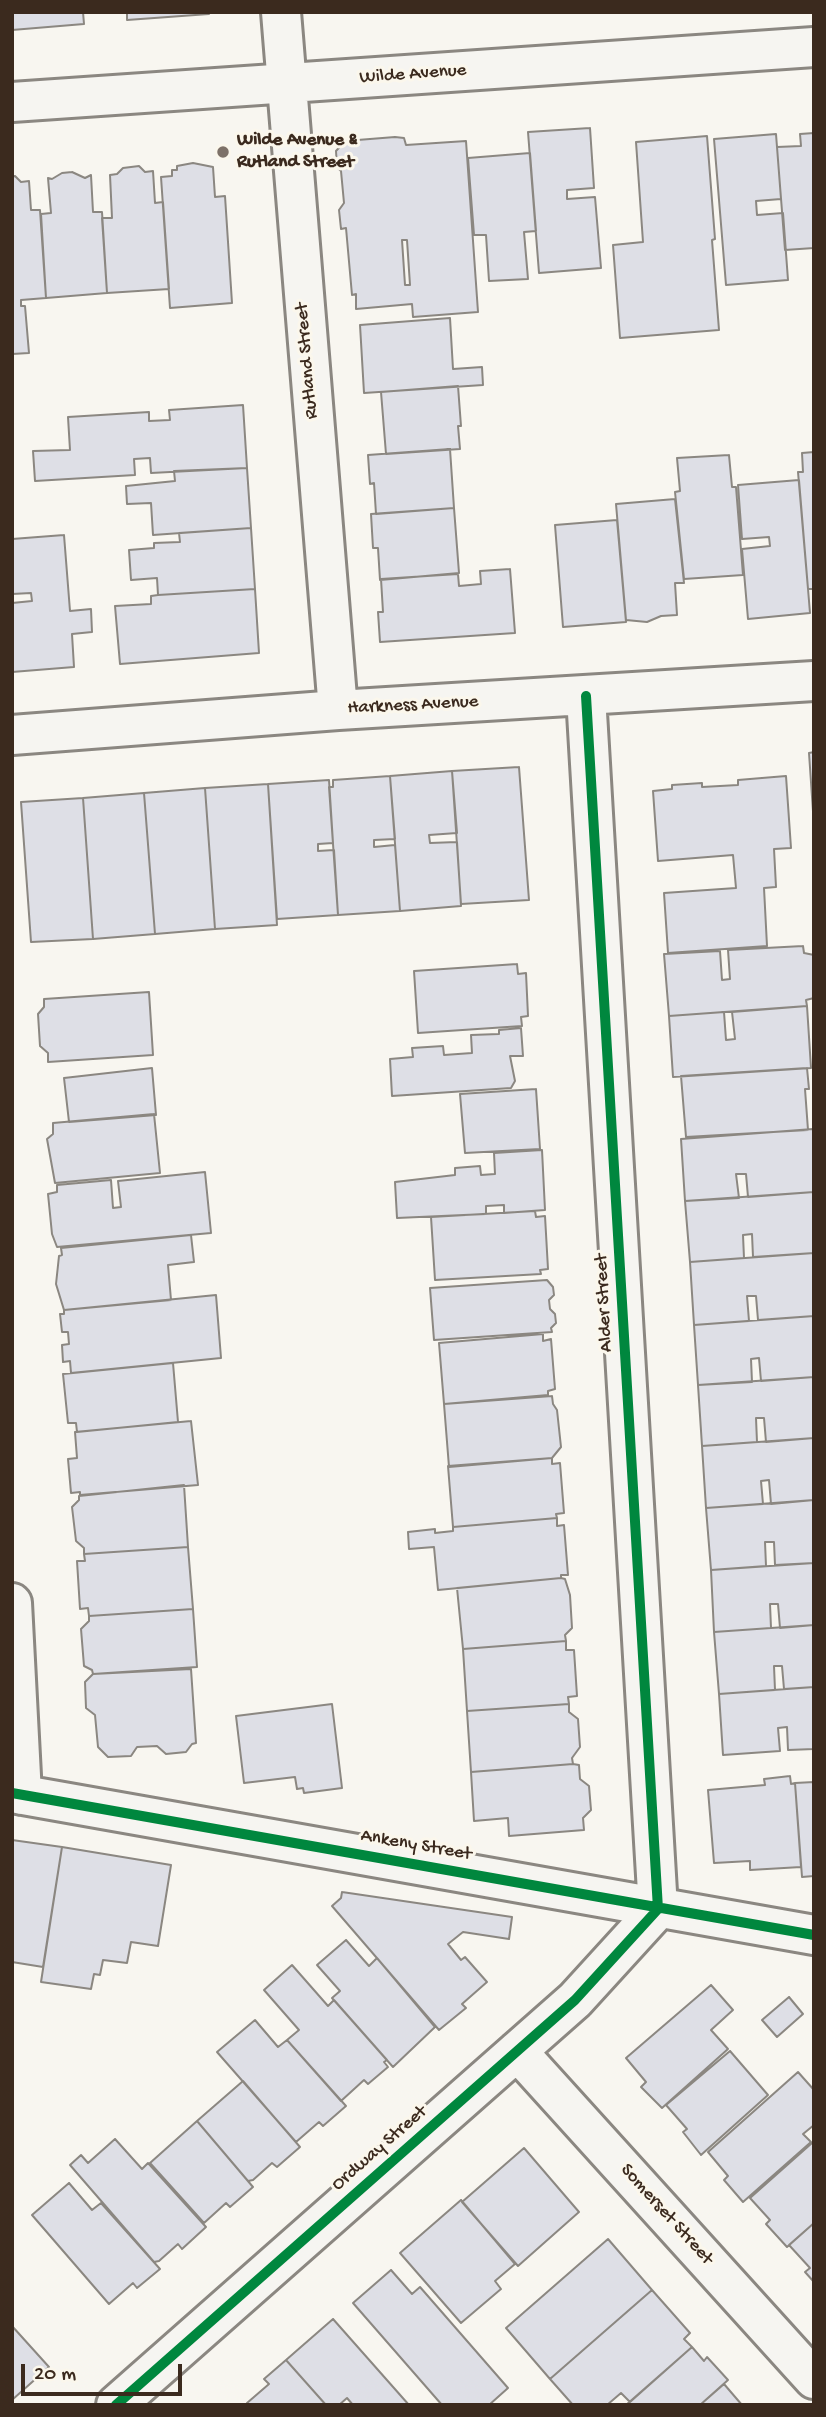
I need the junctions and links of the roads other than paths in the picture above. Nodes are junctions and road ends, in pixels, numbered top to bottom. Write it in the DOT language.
graph roads {
  1 [pos="281,12"];
  2 [pos="814,47"];
  3 [pos="285,84"];
  4 [pos="12,102"];
  5 [pos="814,681"];
  6 [pos="586,696"];
  7 [pos="338,710"];
  8 [pos="12,735"];
  9 [pos="12,1603"];
  10 [pos="17,1794"];
  11 [pos="658,1909"];
  12 [pos="814,1935"];
  13 [pos="517,2051"];
  14 [pos="814,2379"];
  15 [pos="116,2405"];
  1 -- 3 [label="street, Rutland Street"];
  2 -- 3 [label="street, Wilde Avenue"];
  3 -- 4 [label="street, Wilde Avenue"];
  3 -- 7 [label="street, Rutland Street"];
  5 -- 6 [label="street, Harkness Avenue"];
  6 -- 7 [label="street, Harkness Avenue"];
  6 -- 11 [label="street, Alder Street"];
  7 -- 8 [label="street, Harkness Avenue"];
  9 -- 10 [label="street"];
  10 -- 11 [label="street, Ankeny Street"];
  11 -- 12 [label="street, Ankeny Street"];
  11 -- 13 [label="street, Ordway Street"];
  13 -- 14 [label="street, Somerset Street"];
  13 -- 15 [label="street, Ordway Street"];
}
